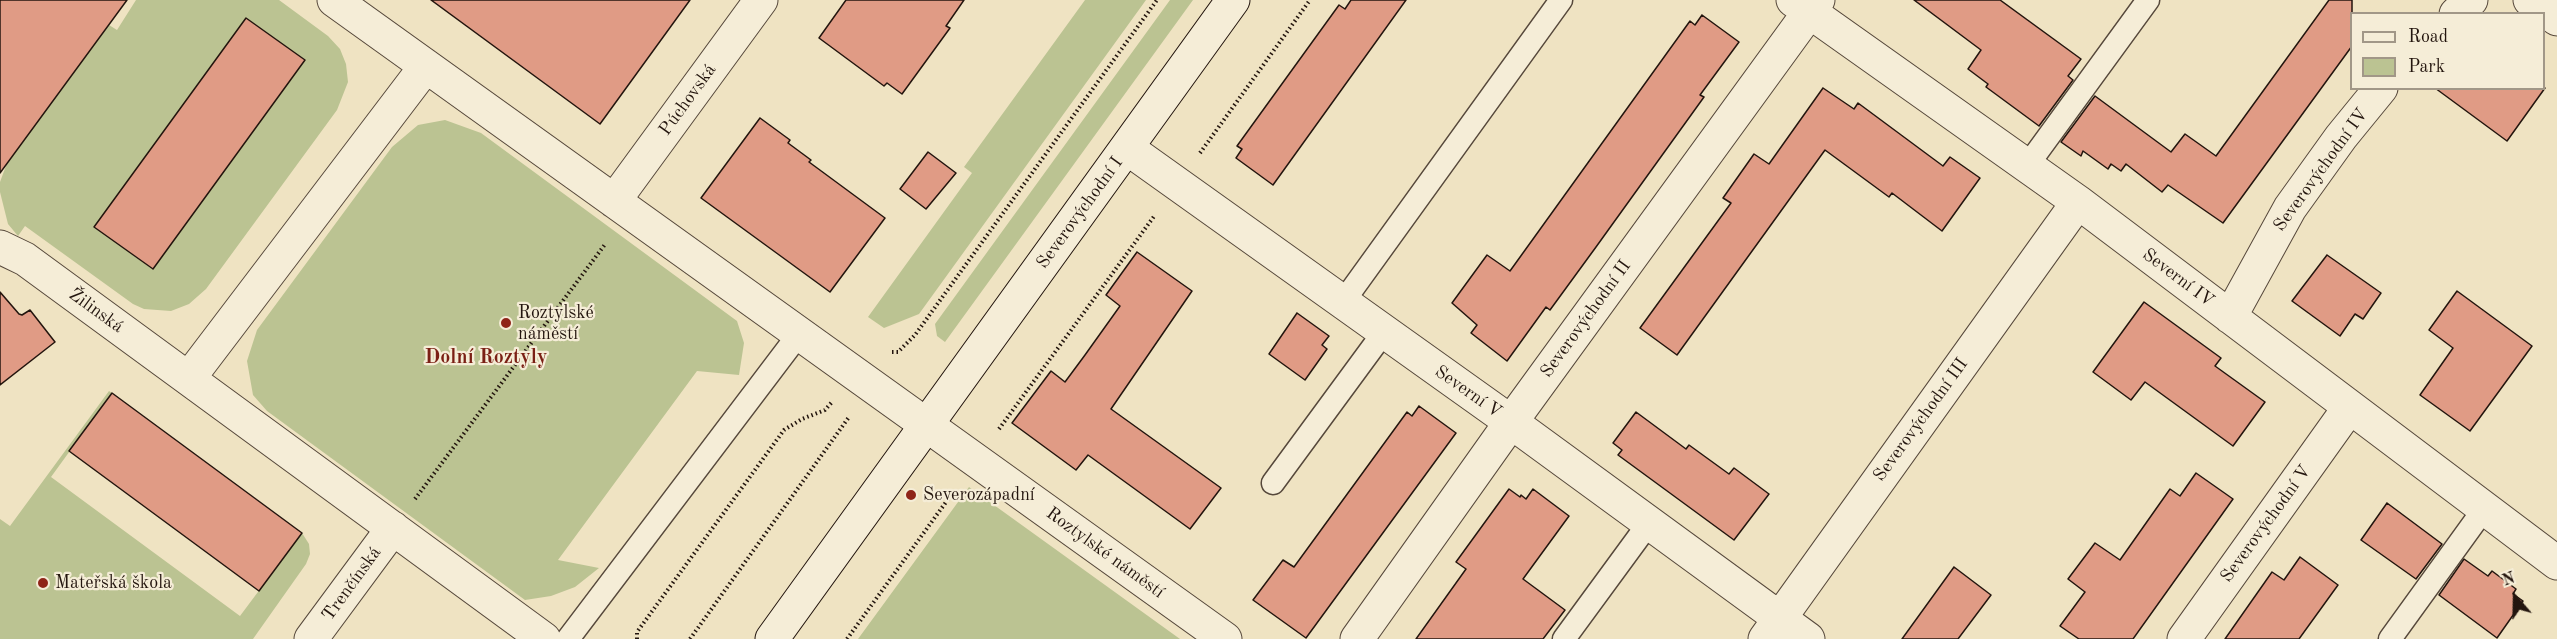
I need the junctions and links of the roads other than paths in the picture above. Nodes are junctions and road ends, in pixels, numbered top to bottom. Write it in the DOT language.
graph roads {
  1 [pos="334,0"];
  2 [pos="761,0"];
  3 [pos="1233,0"];
  4 [pos="1561,0"];
  5 [pos="2148,0"];
  6 [pos="2470,0"];
  7 [pos="2530,0"];
  8 [pos="1807,4"];
  9 [pos="2458,12"];
  10 [pos="2557,19"];
  11 [pos="426,66"];
  12 [pos="2379,90"];
  13 [pos="1127,147"];
  14 [pos="2027,166"];
  15 [pos="2078,202"];
  16 [pos="622,206"];
  17 [pos="0,247"];
  18 [pos="1343,302"];
  19 [pos="2230,317"];
  20 [pos="1384,333"];
  21 [pos="799,334"];
  22 [pos="189,378"];
  23 [pos="2349,408"];
  24 [pos="1511,422"];
  25 [pos="926,425"];
  26 [pos="1273,483"];
  27 [pos="2484,509"];
  28 [pos="1649,523"];
  29 [pos="393,528"];
  30 [pos="2557,563"];
  31 [pos="1772,628"];
  32 [pos="311,639"];
  33 [pos="544,639"];
  34 [pos="568,639"];
  35 [pos="772,639"];
  36 [pos="1224,639"];
  37 [pos="1357,639"];
  38 [pos="1564,639"];
  39 [pos="1808,639"];
  40 [pos="2184,639"];
  41 [pos="2390,639"];
  1 -- 11 [label="street, Roztylské náměstí"];
  2 -- 16 [label="street, Púchovská"];
  3 -- 13 [label="street, Severovýchodní I"];
  4 -- 18 [label="lane"];
  5 -- 14 [label="lane"];
  6 -- 9 [label="street"];
  7 -- 10 [label="street"];
  8 -- 14 [label="street, Severní IV"];
  8 -- 24 [label="street, Severovýchodní II"];
  11 -- 16 [label="street, Roztylské náměstí"];
  11 -- 22 [label="street"];
  12 -- 19 [label="street, Severovýchodní IV"];
  13 -- 18 [label="street, Severní V"];
  13 -- 25 [label="street, Severovýchodní I"];
  14 -- 15 [label="street, Severní IV"];
  15 -- 19 [label="street, Severní IV"];
  15 -- 31 [label="street, Severovýchodní III"];
  16 -- 21 [label="street, Roztylské náměstí"];
  17 -- 22 [label="street, Žilinská"];
  18 -- 20 [label="street, Severní V"];
  19 -- 23 [label="street, Severní IV"];
  20 -- 24 [label="street, Severní V"];
  20 -- 26 [label="lane"];
  21 -- 25 [label="street, Roztylské náměstí"];
  21 -- 34 [label="lane"];
  22 -- 29 [label="street"];
  23 -- 27 [label="street, Severní IV"];
  23 -- 40 [label="street, Severovýchodní V"];
  24 -- 28 [label="street, Severní V"];
  24 -- 37 [label="street, Severovýchodní II"];
  25 -- 35 [label="street"];
  25 -- 36 [label="street, Roztylské náměstí"];
  27 -- 30 [label="street, Severní IV"];
  27 -- 41 [label="lane"];
  28 -- 31 [label="street, Severní V"];
  28 -- 38 [label="lane"];
  29 -- 32 [label="street, Trenčínská"];
  29 -- 33 [label="street"];
  31 -- 39 [label="street, Severní V"];
}
